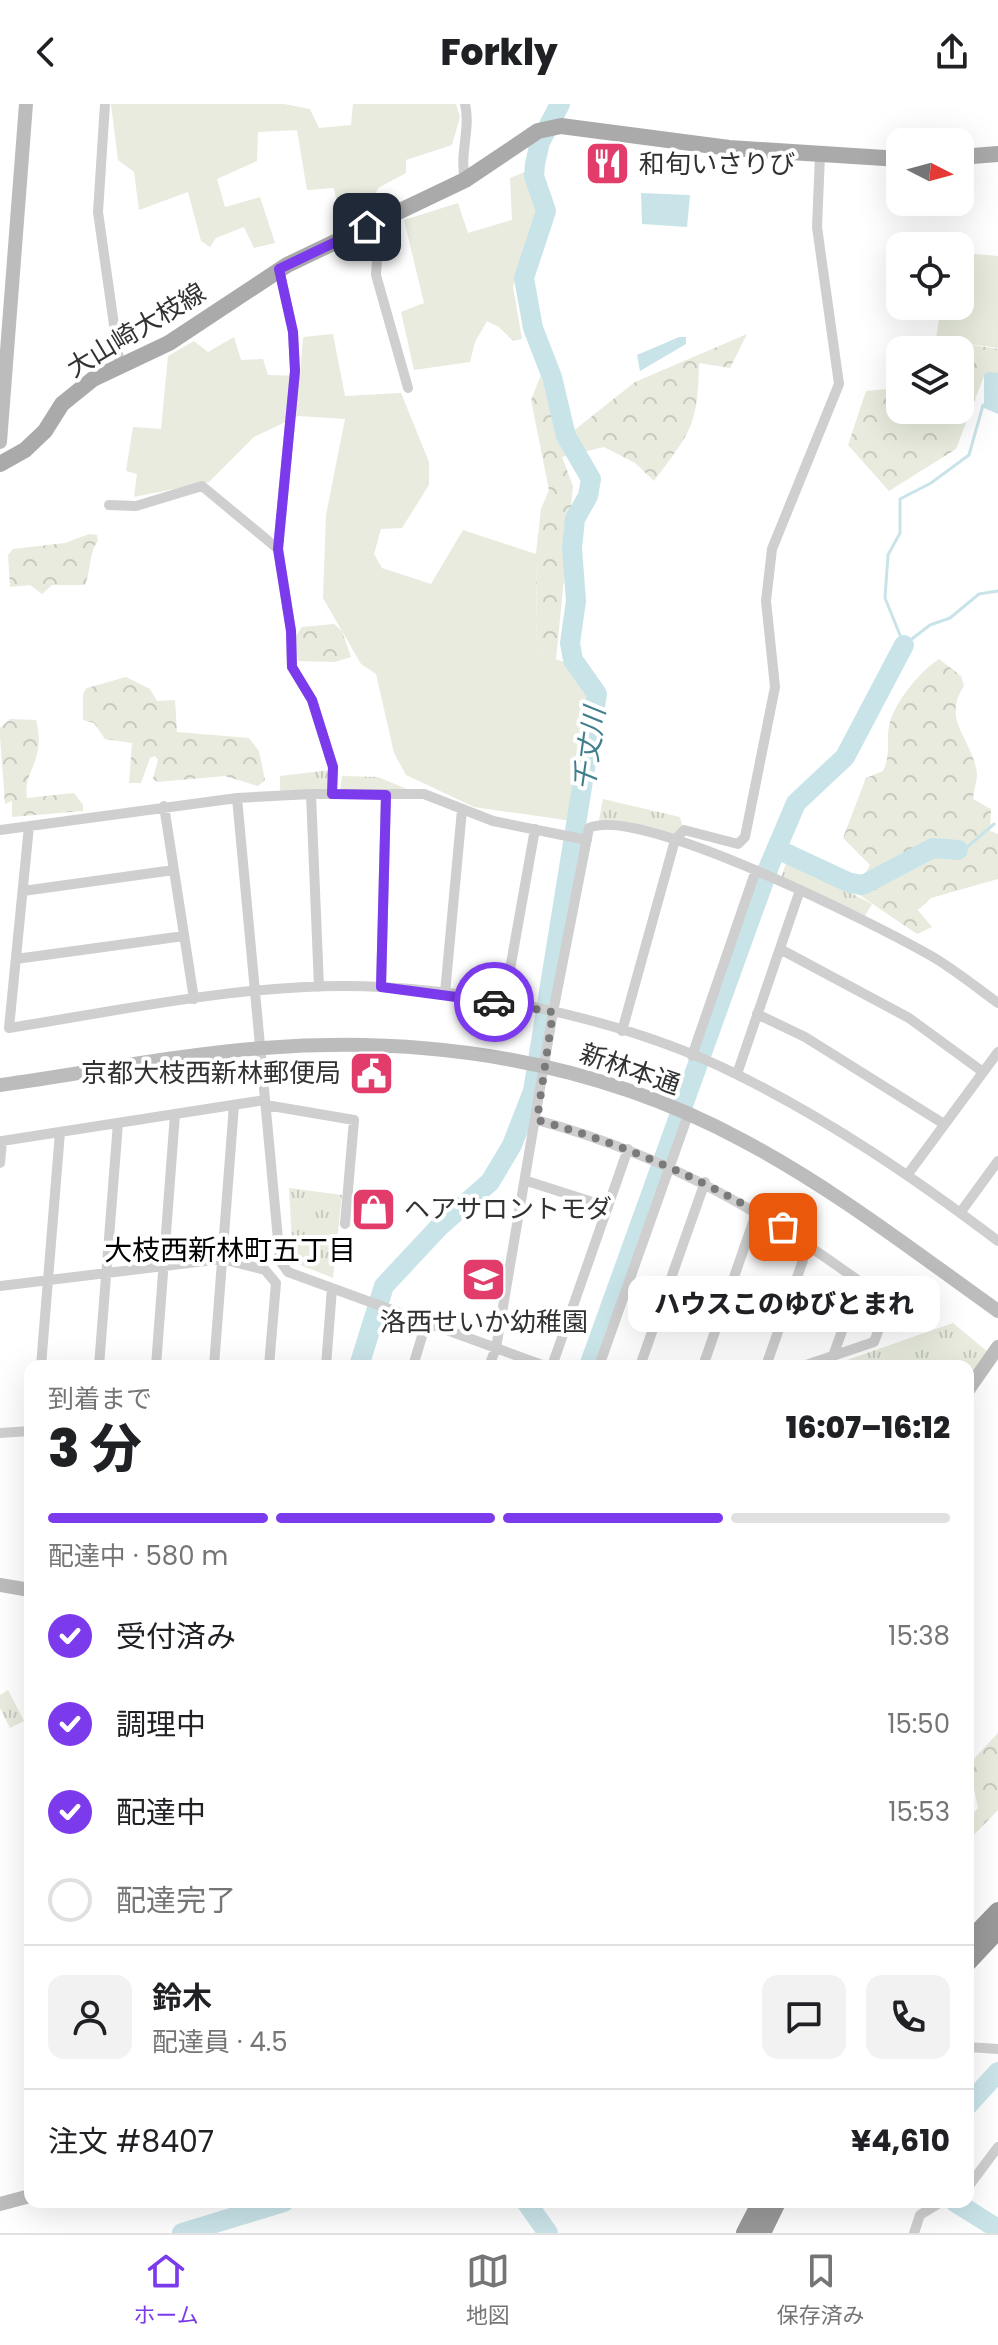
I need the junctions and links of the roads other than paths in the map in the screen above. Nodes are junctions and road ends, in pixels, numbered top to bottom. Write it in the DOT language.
graph roads {
  1 [pos="26,104"];
  2 [pos="105,104"];
  3 [pos="465,104"];
  4 [pos="998,154"];
  5 [pos="820,155"];
  6 [pos="974,156"];
  7 [pos="886,158"];
  8 [pos="465,180"];
  9 [pos="367,227"];
  10 [pos="279,269"];
  11 [pos="120,367"];
  12 [pos="408,388"];
  13 [pos="0,442"];
  14 [pos="0,464"];
  15 [pos="109,505"];
  16 [pos="278,549"];
  17 [pos="311,794"];
  18 [pos="332,794"];
  19 [pos="386,795"];
  20 [pos="237,798"];
  21 [pos="164,806"];
  22 [pos="462,810"];
  23 [pos="29,826"];
  24 [pos="535,829"];
  25 [pos="0,830"];
  26 [pos="587,840"];
  27 [pos="675,840"];
  28 [pos="174,870"];
  29 [pos="756,870"];
  30 [pos="800,890"];
  31 [pos="23,891"];
  32 [pos="184,936"];
  33 [pos="780,949"];
  34 [pos="16,959"];
  35 [pos="319,987"];
  36 [pos="381,987"];
  37 [pos="255,993"];
  38 [pos="445,993"];
  39 [pos="194,999"];
  40 [pos="504,1003"];
  41 [pos="998,1003"];
  42 [pos="553,1012"];
  43 [pos="757,1014"];
  44 [pos="622,1031"];
  45 [pos="260,1048"];
  46 [pos="998,1052"];
  47 [pos="692,1056"];
  48 [pos="545,1066"];
  49 [pos="983,1072"];
  50 [pos="737,1074"];
  51 [pos="0,1085"];
  52 [pos="266,1102"];
  53 [pos="234,1105"];
  54 [pos="175,1114"];
  55 [pos="688,1115"];
  56 [pos="537,1120"];
  57 [pos="118,1123"];
  58 [pos="944,1124"];
  59 [pos="60,1132"];
  60 [pos="628,1149"];
  61 [pos="998,1161"];
  62 [pos="0,1163"];
  63 [pos="669,1166"];
  64 [pos="908,1174"];
  65 [pos="527,1181"];
  66 [pos="705,1182"];
  67 [pos="608,1207"];
  68 [pos="757,1211"];
  69 [pos="960,1213"];
  70 [pos="345,1224"];
  71 [pos="998,1241"];
  72 [pos="809,1243"];
  73 [pos="222,1259"];
  74 [pos="163,1267"];
  75 [pos="106,1274"];
  76 [pos="48,1281"];
  77 [pos="860,1281"];
  78 [pos="0,1286"];
  79 [pos="332,1288"];
  80 [pos="998,1311"];
  81 [pos="426,1323"];
  82 [pos="998,1347"];
  83 [pos="496,1348"];
  84 [pos="833,1356"];
  85 [pos="41,1360"];
  86 [pos="99,1360"];
  87 [pos="156,1360"];
  88 [pos="214,1360"];
  89 [pos="270,1360"];
  90 [pos="326,1360"];
  91 [pos="415,1360"];
  92 [pos="491,1360"];
  93 [pos="529,1360"];
  94 [pos="554,1360"];
  95 [pos="601,1360"];
  96 [pos="642,1360"];
  97 [pos="705,1360"];
  98 [pos="768,1360"];
  99 [pos="821,1360"];
  100 [pos="974,1381"];
  101 [pos="24,1431"];
  102 [pos="0,1433"];
  103 [pos="0,1585"];
  104 [pos="24,1589"];
  105 [pos="998,1911"];
  106 [pos="998,1930"];
  107 [pos="974,1936"];
  108 [pos="974,1956"];
  109 [pos="974,2047"];
  110 [pos="998,2049"];
  111 [pos="998,2147"];
  112 [pos="985,2166"];
  113 [pos="998,2172"];
  114 [pos="974,2180"];
  115 [pos="24,2198"];
  116 [pos="0,2204"];
  117 [pos="758,2208"];
  118 [pos="774,2208"];
  119 [pos="931,2208"];
  120 [pos="745,2233"];
  121 [pos="762,2233"];
  122 [pos="914,2233"];
  1 -- 13 [label="street"];
  2 -- 11 [label="street"];
  3 -- 8 [label="street"];
  4 -- 6 [label="main road"];
  5 -- 7 [label="main road, 大山崎大枝線"];
  5 -- 8 [label="main road, 大山崎大枝線"];
  5 -- 27 [label="street"];
  8 -- 9 [label="main road, 大山崎大枝線"];
  9 -- 10 [label="main road, 大山崎大枝線"];
  9 -- 12 [label="street"];
  10 -- 11 [label="main road, 大山崎大枝線"];
  10 -- 16 [label="street"];
  11 -- 14 [label="main road, 大山崎大枝線"];
  15 -- 16 [label="street"];
  16 -- 18 [label="street"];
  17 -- 18 [label="street"];
  17 -- 20 [label="street"];
  17 -- 35 [label="street"];
  18 -- 19 [label="street"];
  19 -- 22 [label="street"];
  19 -- 36 [label="street"];
  20 -- 21 [label="street"];
  20 -- 37 [label="street"];
  21 -- 23 [label="street"];
  21 -- 28 [label="street"];
  22 -- 24 [label="street"];
  22 -- 38 [label="street"];
  23 -- 25 [label="street"];
  23 -- 31 [label="street"];
  24 -- 26 [label="street"];
  24 -- 40 [label="street"];
  26 -- 27 [label="street"];
  26 -- 42 [label="street"];
  27 -- 29 [label="street"];
  27 -- 44 [label="street"];
  28 -- 31 [label="street"];
  28 -- 32 [label="street"];
  29 -- 30 [label="street"];
  29 -- 47 [label="street"];
  30 -- 33 [label="street"];
  30 -- 41 [label="street"];
  31 -- 34 [label="street"];
  32 -- 34 [label="street"];
  32 -- 39 [label="street"];
  33 -- 43 [label="street"];
  33 -- 49 [label="street"];
  34 -- 39 [label="street"];
  35 -- 36 [label="street"];
  35 -- 37 [label="street"];
  36 -- 38 [label="street"];
  37 -- 39 [label="street"];
  37 -- 45 [label="street"];
  38 -- 40 [label="street"];
  40 -- 42 [label="street"];
  42 -- 44 [label="street"];
  42 -- 48 [label="street"];
  43 -- 50 [label="street"];
  43 -- 58 [label="street"];
  44 -- 47 [label="street"];
  45 -- 48 [label="street, 新林本通"];
  45 -- 51 [label="street, 新林本通"];
  45 -- 52 [label="street"];
  46 -- 49 [label="street"];
  47 -- 50 [label="street"];
  48 -- 55 [label="street, 新林本通"];
  48 -- 56 [label="street"];
  49 -- 58 [label="street"];
  50 -- 64 [label="street"];
  52 -- 53 [label="street"];
  52 -- 70 [label="street"];
  52 -- 79 [label="street"];
  53 -- 54 [label="street"];
  53 -- 73 [label="street"];
  54 -- 57 [label="street"];
  54 -- 74 [label="street"];
  55 -- 63 [label="street"];
  55 -- 80 [label="street, 新林本通"];
  56 -- 60 [label="street"];
  56 -- 65 [label="street"];
  57 -- 59 [label="street"];
  57 -- 75 [label="street"];
  58 -- 64 [label="street"];
  59 -- 62 [label="street"];
  59 -- 76 [label="street"];
  60 -- 63 [label="street"];
  60 -- 67 [label="street"];
  61 -- 69 [label="street"];
  63 -- 66 [label="street"];
  63 -- 95 [label="street"];
  64 -- 69 [label="street"];
  65 -- 67 [label="street"];
  65 -- 83 [label="street"];
  66 -- 68 [label="street"];
  66 -- 96 [label="street"];
  67 -- 94 [label="street"];
  68 -- 72 [label="street"];
  68 -- 97 [label="street"];
  69 -- 71 [label="street"];
  72 -- 77 [label="street"];
  72 -- 98 [label="street"];
  73 -- 74 [label="street"];
  73 -- 88 [label="street"];
  73 -- 89 [label="street"];
  74 -- 75 [label="street"];
  74 -- 87 [label="street"];
  75 -- 76 [label="street"];
  75 -- 86 [label="street"];
  76 -- 78 [label="street"];
  76 -- 85 [label="street"];
  77 -- 84 [label="street"];
  77 -- 84 [label="street"];
  79 -- 81 [label="street"];
  79 -- 90 [label="street"];
  81 -- 83 [label="street"];
  81 -- 91 [label="street"];
  82 -- 100 [label="street"];
  83 -- 92 [label="street"];
  83 -- 93 [label="street"];
  84 -- 99 [label="street"];
  101 -- 102 [label="street"];
  103 -- 104 [label="street"];
  105 -- 107 [label="highway"];
  106 -- 108 [label="highway"];
  109 -- 110 [label="street"];
  111 -- 112 [label="street"];
  112 -- 113 [label="street"];
  112 -- 114 [label="street"];
  115 -- 116 [label="street"];
  117 -- 120 [label="highway"];
  118 -- 121 [label="highway"];
  119 -- 122 [label="street"];
}
